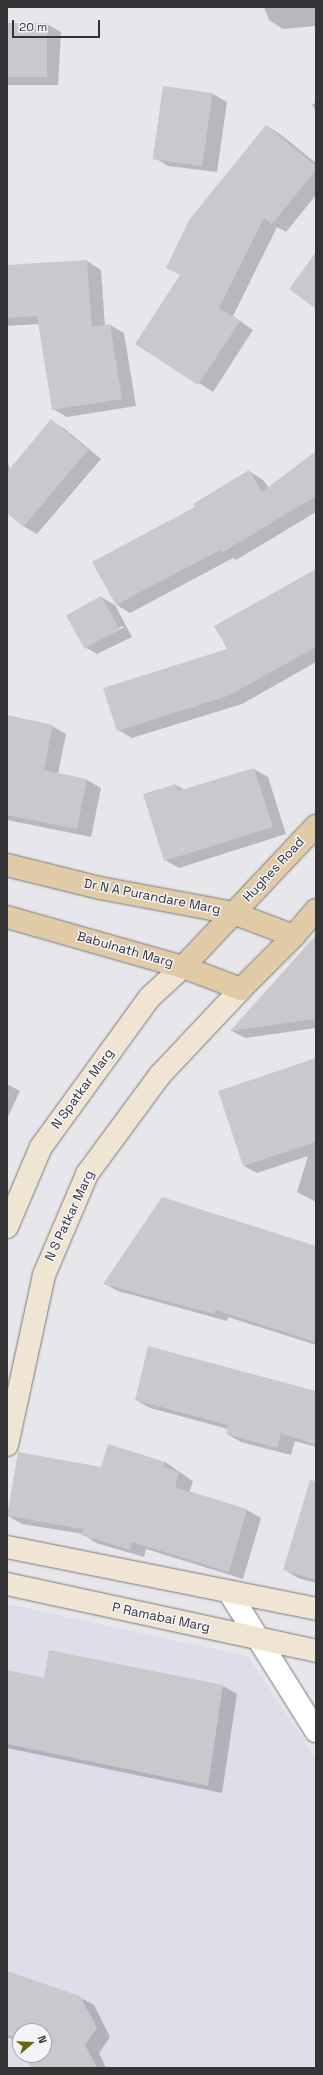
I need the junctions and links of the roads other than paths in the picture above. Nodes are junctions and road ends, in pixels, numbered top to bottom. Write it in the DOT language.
graph roads {
  1 [pos="316,826"];
  2 [pos="7,865"];
  3 [pos="316,910"];
  4 [pos="233,914"];
  5 [pos="7,917"];
  6 [pos="294,936"];
  7 [pos="183,967"];
  8 [pos="240,989"];
  9 [pos="7,1227"];
  10 [pos="7,1445"];
  11 [pos="7,1547"];
  12 [pos="7,1584"];
  13 [pos="229,1592"];
  14 [pos="316,1609"];
  15 [pos="259,1640"];
  16 [pos="316,1651"];
  17 [pos="316,1731"];
  1 -- 4 [label="main road, Hughes Road"];
  2 -- 4 [label="main road, Dr N A Purandare Marg"];
  3 -- 6 [label="main road"];
  4 -- 6 [label="main road, Dr N A Purandare Marg"];
  4 -- 7 [label="main road, Hughes Road"];
  5 -- 7 [label="main road, Babulnath Marg"];
  6 -- 8 [label="main road"];
  7 -- 8 [label="main road, Babulnath Marg"];
  7 -- 9 [label="main road, N Spatkar Marg"];
  8 -- 10 [label="main road, N S Patkar Marg"];
  11 -- 13 [label="main road"];
  12 -- 15 [label="main road, P Ramabai Marg"];
  13 -- 14 [label="main road"];
  13 -- 15 [label="street"];
  15 -- 16 [label="main road, P Ramabai Marg"];
  15 -- 17 [label="street"];
}
